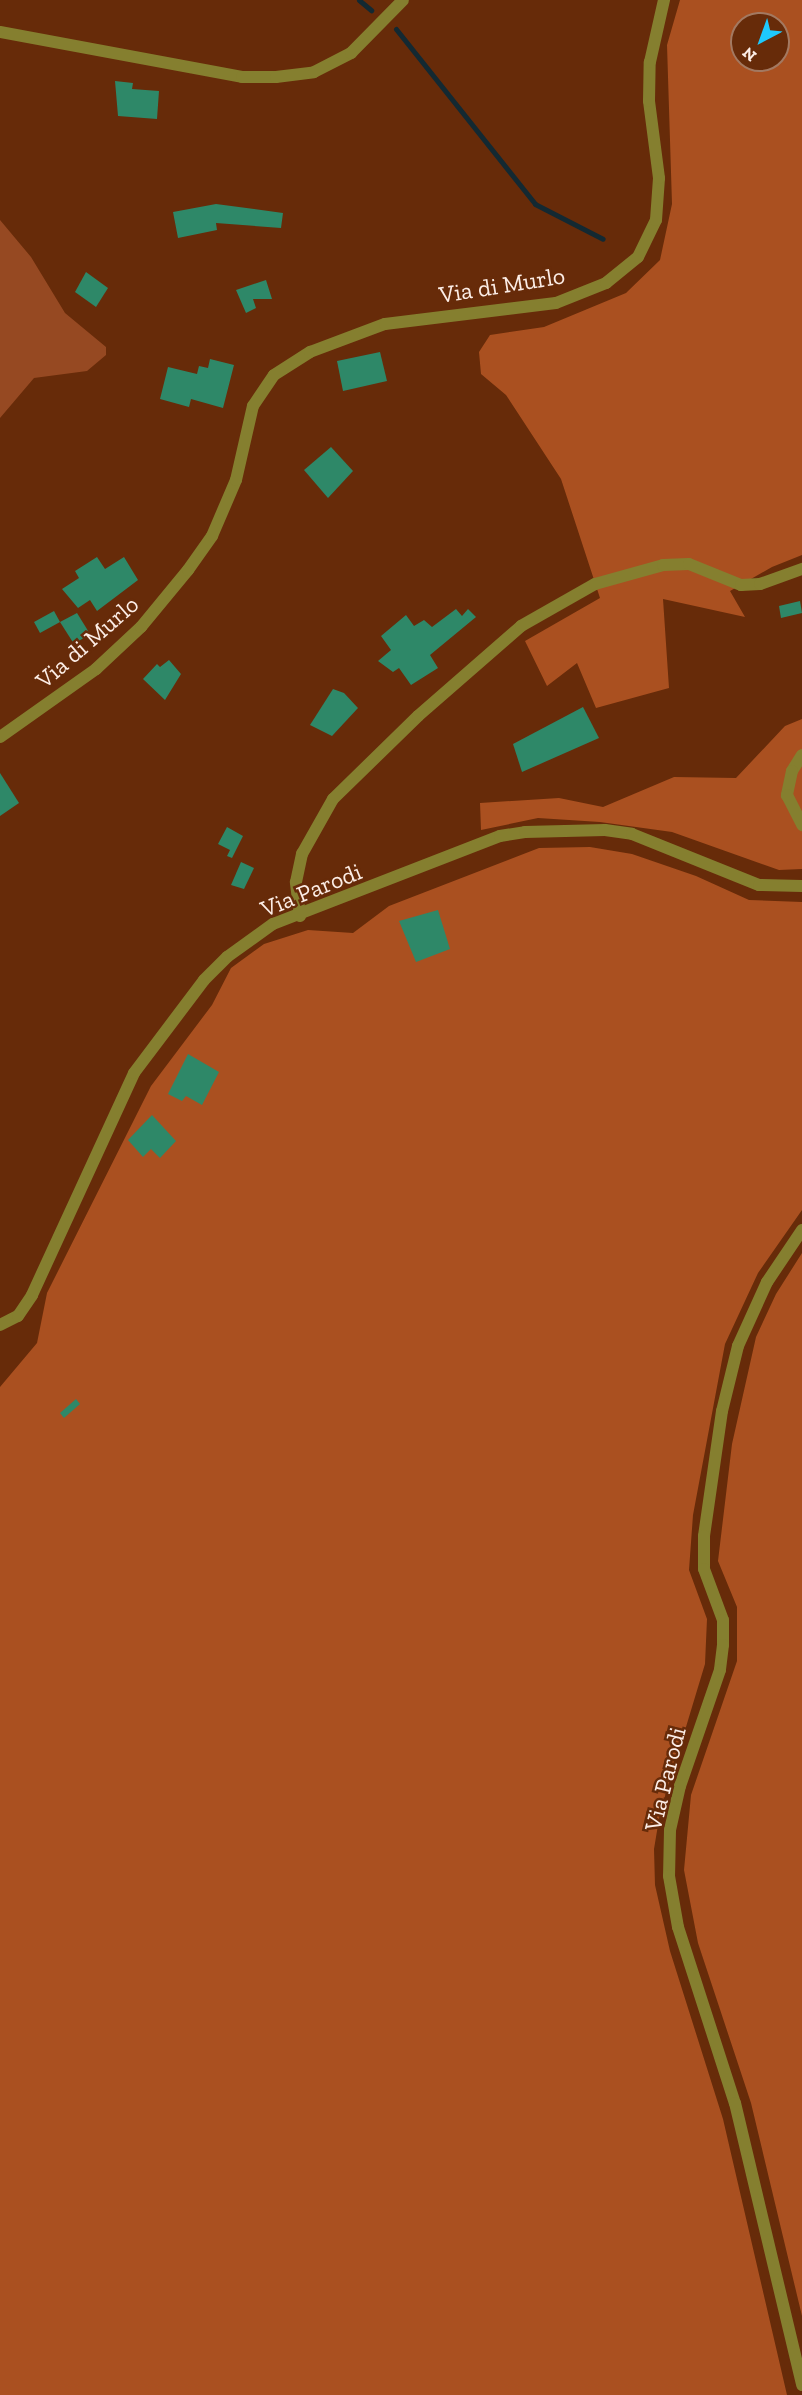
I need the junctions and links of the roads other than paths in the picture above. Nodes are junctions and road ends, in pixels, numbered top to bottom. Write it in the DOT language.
graph roads {
  1 [pos="403,0"];
  2 [pos="664,0"];
  3 [pos="0,32"];
  4 [pos="802,570"];
  5 [pos="0,737"];
  6 [pos="802,755"];
  7 [pos="802,825"];
  8 [pos="802,886"];
  9 [pos="300,916"];
  10 [pos="802,1230"];
  11 [pos="0,1325"];
  12 [pos="802,2385"];
  1 -- 3 [label="street"];
  2 -- 5 [label="street, Via di Murlo"];
  4 -- 9 [label="street"];
  6 -- 7 [label="street"];
  8 -- 9 [label="street, Via Parodi"];
  9 -- 11 [label="street, Via Parodi"];
  10 -- 12 [label="street, Via Parodi"];
}
